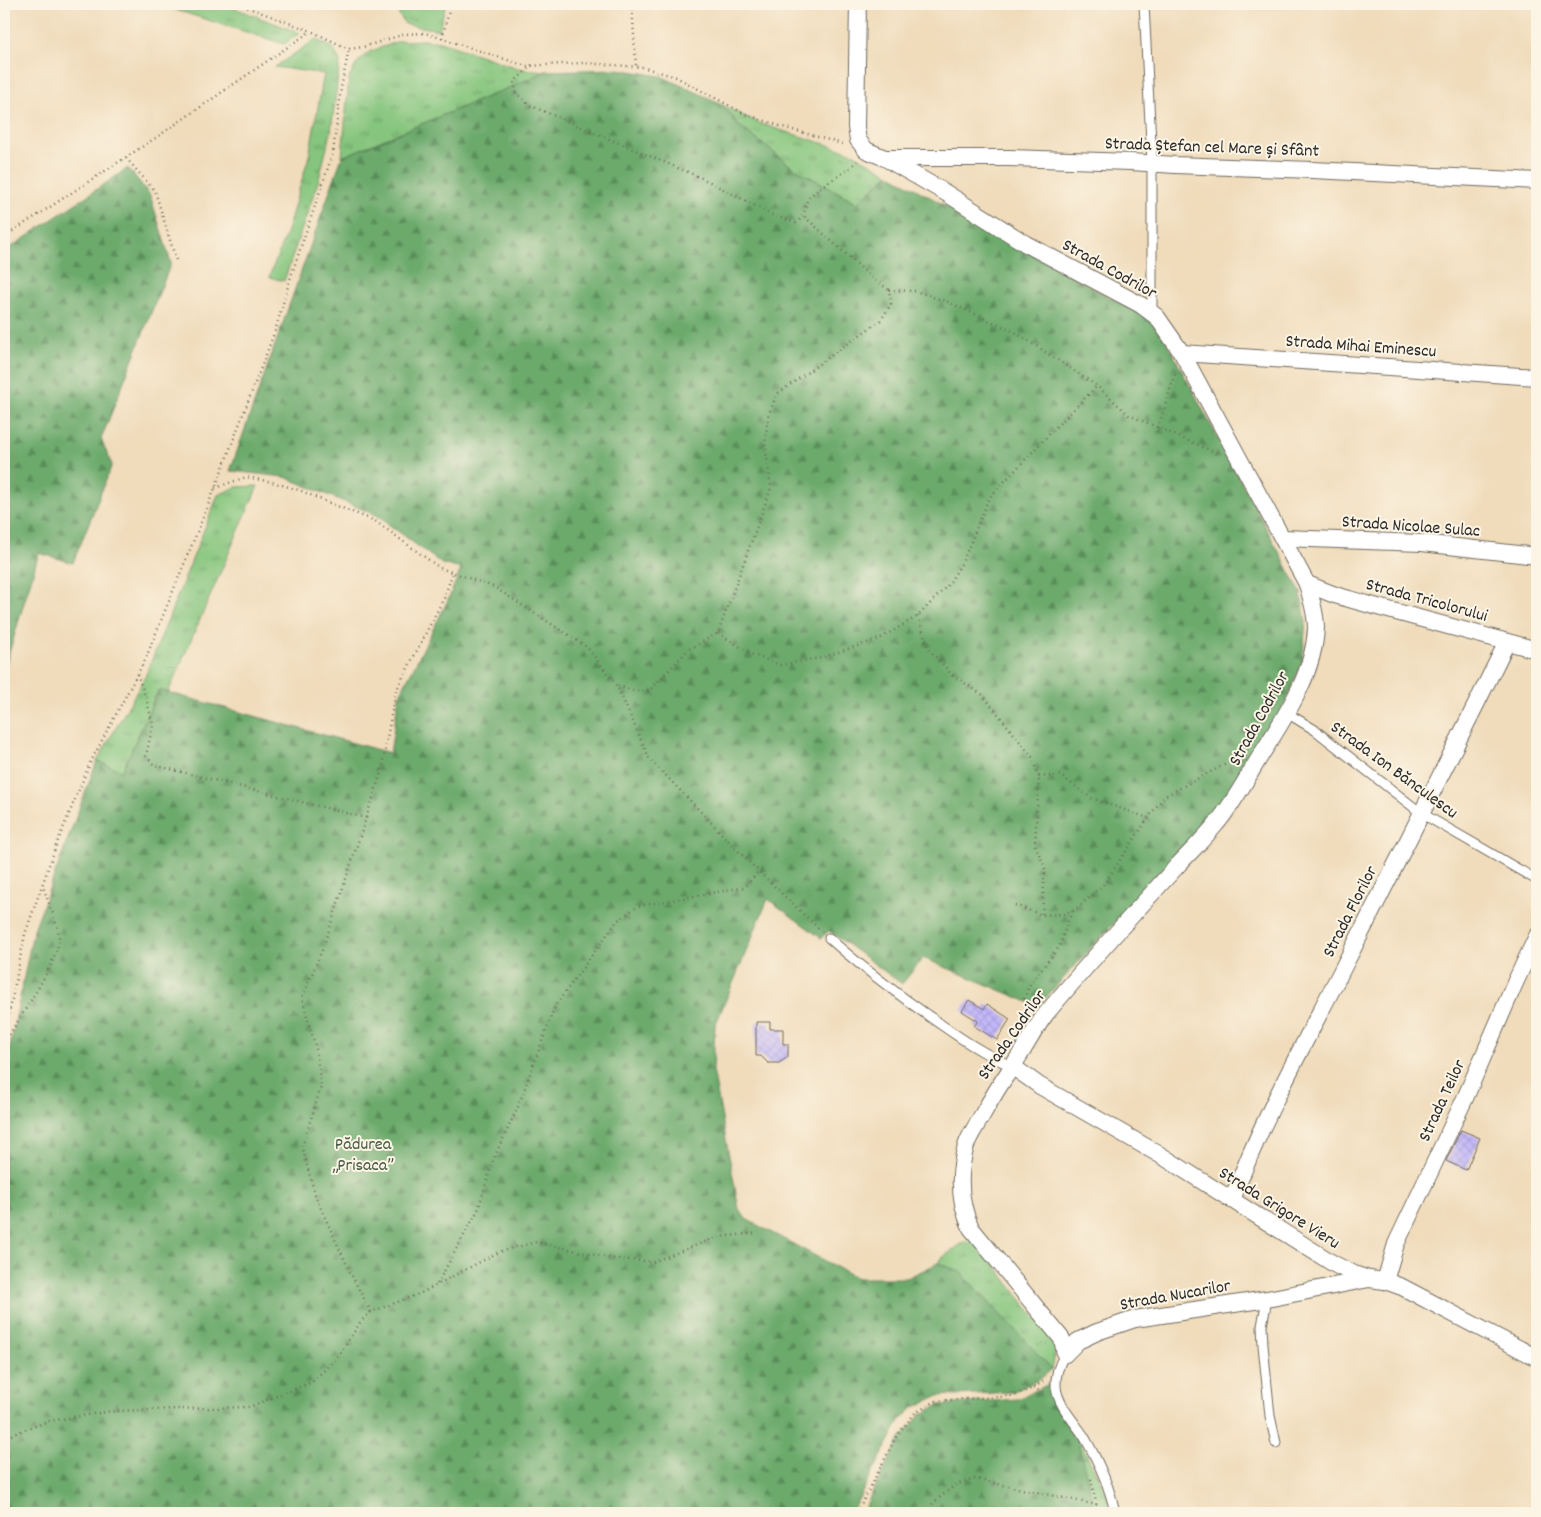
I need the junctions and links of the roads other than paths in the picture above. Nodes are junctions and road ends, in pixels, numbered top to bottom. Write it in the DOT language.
graph roads {
  1 [pos="858,4"];
  2 [pos="1144,4"];
  3 [pos="885,158"];
  4 [pos="1152,163"];
  5 [pos="1537,181"];
  6 [pos="1152,314"];
  7 [pos="1182,353"];
  8 [pos="1537,377"];
  9 [pos="1282,538"];
  10 [pos="1537,556"];
  11 [pos="1307,584"];
  12 [pos="1507,642"];
  13 [pos="1537,650"];
  14 [pos="1287,713"];
  15 [pos="1421,813"];
  16 [pos="1537,880"];
  17 [pos="1537,936"];
  18 [pos="829,938"];
  19 [pos="1532,962"];
  20 [pos="1012,1066"];
  21 [pos="1232,1200"];
  22 [pos="1377,1280"];
  23 [pos="1267,1299"];
  24 [pos="1065,1354"];
  25 [pos="1537,1358"];
  26 [pos="1276,1443"];
  27 [pos="1116,1513"];
  1 -- 3 [label="street, Strada Codrilor"];
  2 -- 4 [label="lane"];
  3 -- 4 [label="street, Strada Ștefan cel Mare și Sfânt"];
  3 -- 6 [label="street, Strada Codrilor"];
  4 -- 5 [label="street, Strada Ștefan cel Mare și Sfânt"];
  4 -- 6 [label="lane"];
  6 -- 7 [label="street, Strada Codrilor"];
  7 -- 8 [label="street, Strada Mihai Eminescu"];
  7 -- 9 [label="street, Strada Codrilor"];
  9 -- 10 [label="street, Strada Nicolae Sulac"];
  9 -- 11 [label="street, Strada Codrilor"];
  11 -- 12 [label="street, Strada Tricolorului"];
  11 -- 14 [label="street, Strada Codrilor"];
  12 -- 13 [label="street, Strada Tricolorului"];
  12 -- 15 [label="street, Strada Florilor"];
  14 -- 15 [label="lane, Strada Ion Bănculescu"];
  14 -- 20 [label="street, Strada Codrilor"];
  15 -- 16 [label="lane, Strada Ion Bănculescu"];
  15 -- 21 [label="street, Strada Florilor"];
  17 -- 19 [label="street, Strada Teilor"];
  18 -- 20 [label="lane"];
  19 -- 22 [label="street, Strada Teilor"];
  20 -- 21 [label="street, Strada Grigore Vieru"];
  20 -- 24 [label="street, Strada Codrilor"];
  21 -- 22 [label="street, Strada Grigore Vieru"];
  22 -- 23 [label="street, Strada Nucarilor"];
  22 -- 25 [label="street, Strada Grigore Vieru"];
  23 -- 24 [label="street, Strada Nucarilor"];
  23 -- 26 [label="lane"];
  24 -- 27 [label="lane, Strada Nucarilor"];
}
